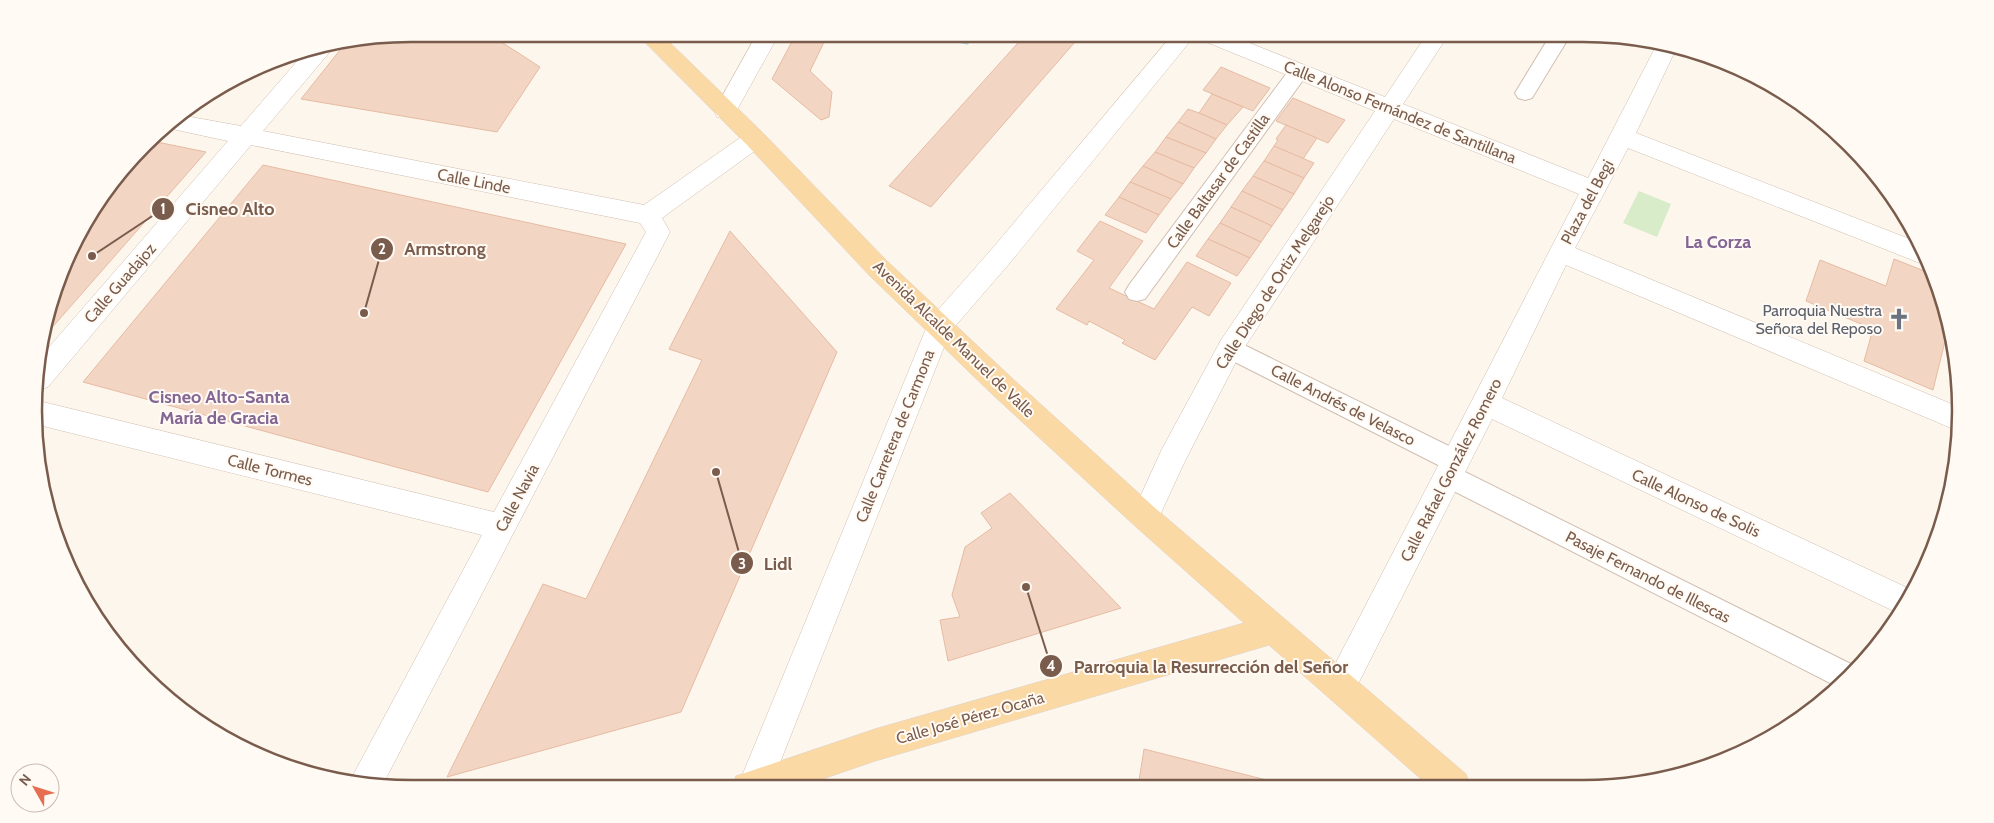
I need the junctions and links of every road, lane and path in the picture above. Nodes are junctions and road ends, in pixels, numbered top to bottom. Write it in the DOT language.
graph roads {
  1 [pos="656,42"];
  2 [pos="763,42"];
  3 [pos="1178,42"];
  4 [pos="1227,42"];
  5 [pos="1433,42"];
  6 [pos="1556,42"];
  7 [pos="1664,52"];
  8 [pos="315,55"];
  9 [pos="1299,71"];
  10 [pos="1525,93"];
  11 [pos="1389,107"];
  12 [pos="725,110"];
  13 [pos="182,123"];
  14 [pos="246,136"];
  15 [pos="1622,137"];
  16 [pos="755,139"];
  17 [pos="1594,190"];
  18 [pos="648,215"];
  19 [pos="1914,251"];
  20 [pos="1560,252"];
  21 [pos="1137,292"];
  22 [pos="940,326"];
  23 [pos="1230,348"];
  24 [pos="45,371"];
  25 [pos="1486,403"];
  26 [pos="42,414"];
  27 [pos="1952,416"];
  28 [pos="1452,469"];
  29 [pos="1145,517"];
  30 [pos="502,527"];
  31 [pos="1900,599"];
  32 [pos="1274,629"];
  33 [pos="1841,674"];
  34 [pos="1340,687"];
  35 [pos="368,778"];
  36 [pos="754,780"];
  37 [pos="775,780"];
  38 [pos="1447,780"];
  1 -- 12 [label="main road, Avenida Alcalde Manuel de Valle"];
  2 -- 12 [label="street"];
  3 -- 22 [label="street, Calle Carretera de Carmona"];
  4 -- 9 [label="street, Calle Alonso Fernández de Santillana"];
  5 -- 11 [label="street, Calle Diego de Ortiz Melgarejo"];
  6 -- 10 [label="street"];
  7 -- 15 [label="street, Plaza del Begi"];
  8 -- 14 [label="street, Calle Guadajoz"];
  9 -- 11 [label="street, Calle Alonso Fernández de Santillana"];
  9 -- 21 [label="street, Calle Baltasar de Castilla"];
  11 -- 17 [label="street, Calle Alonso Fernández de Santillana"];
  11 -- 23 [label="street, Calle Diego de Ortiz Melgarejo"];
  12 -- 16 [label="main road, Avenida Alcalde Manuel de Valle"];
  13 -- 14 [label="street, Calle Linde"];
  14 -- 18 [label="street, Calle Linde"];
  14 -- 24 [label="street, Calle Guadajoz"];
  15 -- 17 [label="street, Plaza del Begi"];
  15 -- 19 [label="street"];
  16 -- 18 [label="street"];
  16 -- 22 [label="main road, Avenida Alcalde Manuel de Valle"];
  17 -- 20 [label="street, Plaza del Begi"];
  18 -- 30 [label="street, Calle Navia"];
  20 -- 25 [label="street, Calle Rafael González Romero"];
  20 -- 27 [label="street, Plaza del Begi"];
  22 -- 29 [label="main road, Avenida Alcalde Manuel de Valle"];
  22 -- 36 [label="street, Calle Carretera de Carmona"];
  23 -- 28 [label="street, Calle Andrés de Velasco"];
  23 -- 29 [label="street, Calle Diego de Ortiz Melgarejo"];
  25 -- 28 [label="street, Calle Rafael González Romero"];
  25 -- 31 [label="street, Calle Alonso de Solis"];
  26 -- 30 [label="street, Calle Tormes"];
  28 -- 33 [label="street, Pasaje Fernando de Illescas"];
  28 -- 34 [label="street, Calle Rafael González Romero"];
  29 -- 32 [label="main road, Avenida Alcalde Manuel de Valle"];
  30 -- 35 [label="street, Calle Navia"];
  32 -- 34 [label="main road, Avenida Alcalde Manuel de Valle"];
  32 -- 37 [label="main road, Calle José Pérez Ocaña"];
  34 -- 38 [label="main road, Avenida Alcalde Manuel de Valle"];
}
